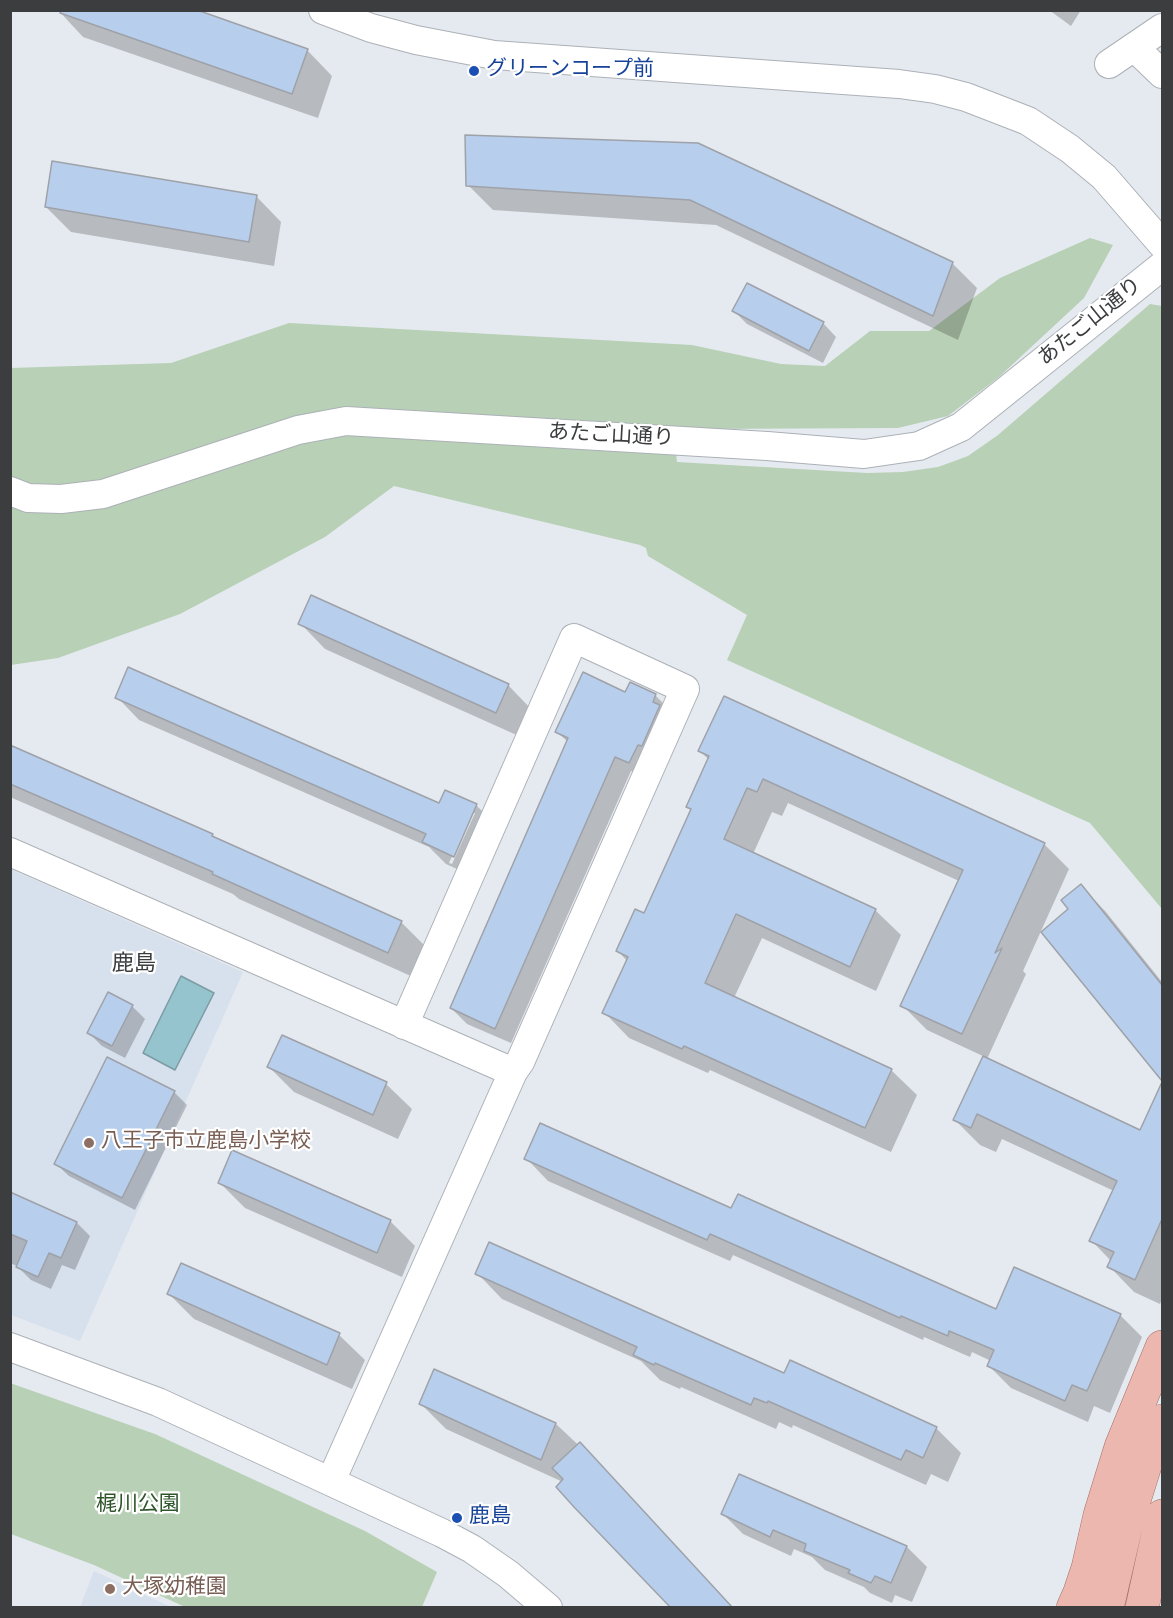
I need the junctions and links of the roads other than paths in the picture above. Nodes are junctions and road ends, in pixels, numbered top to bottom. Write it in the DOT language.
graph roads {
  1 [pos="323,10"];
  2 [pos="1162,28"];
  3 [pos="1134,47"];
  4 [pos="1109,64"];
  5 [pos="1162,74"];
  6 [pos="1162,244"];
  7 [pos="1162,266"];
  8 [pos="10,491"];
  9 [pos="10,852"];
  10 [pos="404,1024"];
  11 [pos="513,1072"];
  12 [pos="10,1347"];
  13 [pos="1162,1349"];
  14 [pos="1162,1421"];
  15 [pos="1147,1459"];
  16 [pos="331,1481"];
  17 [pos="1162,1516"];
  18 [pos="1162,1595"];
  19 [pos="548,1608"];
  20 [pos="1072,1608"];
  21 [pos="1107,1608"];
  22 [pos="1142,1608"];
  23 [pos="1159,1608"];
  1 -- 6 [label="street"];
  2 -- 3 [label="street"];
  3 -- 4 [label="street"];
  3 -- 5 [label="street"];
  7 -- 8 [label="street, あたご山通り"];
  9 -- 10 [label="street"];
  10 -- 11 [label="street"];
  10 -- 11 [label="street"];
  11 -- 16 [label="street"];
  12 -- 16 [label="street"];
  13 -- 15 [label="main road"];
  13 -- 20 [label="main road"];
  14 -- 15 [label="main road"];
  15 -- 21 [label="main road"];
  16 -- 19 [label="street"];
  17 -- 22 [label="main road"];
  18 -- 23 [label="main road"];
}
